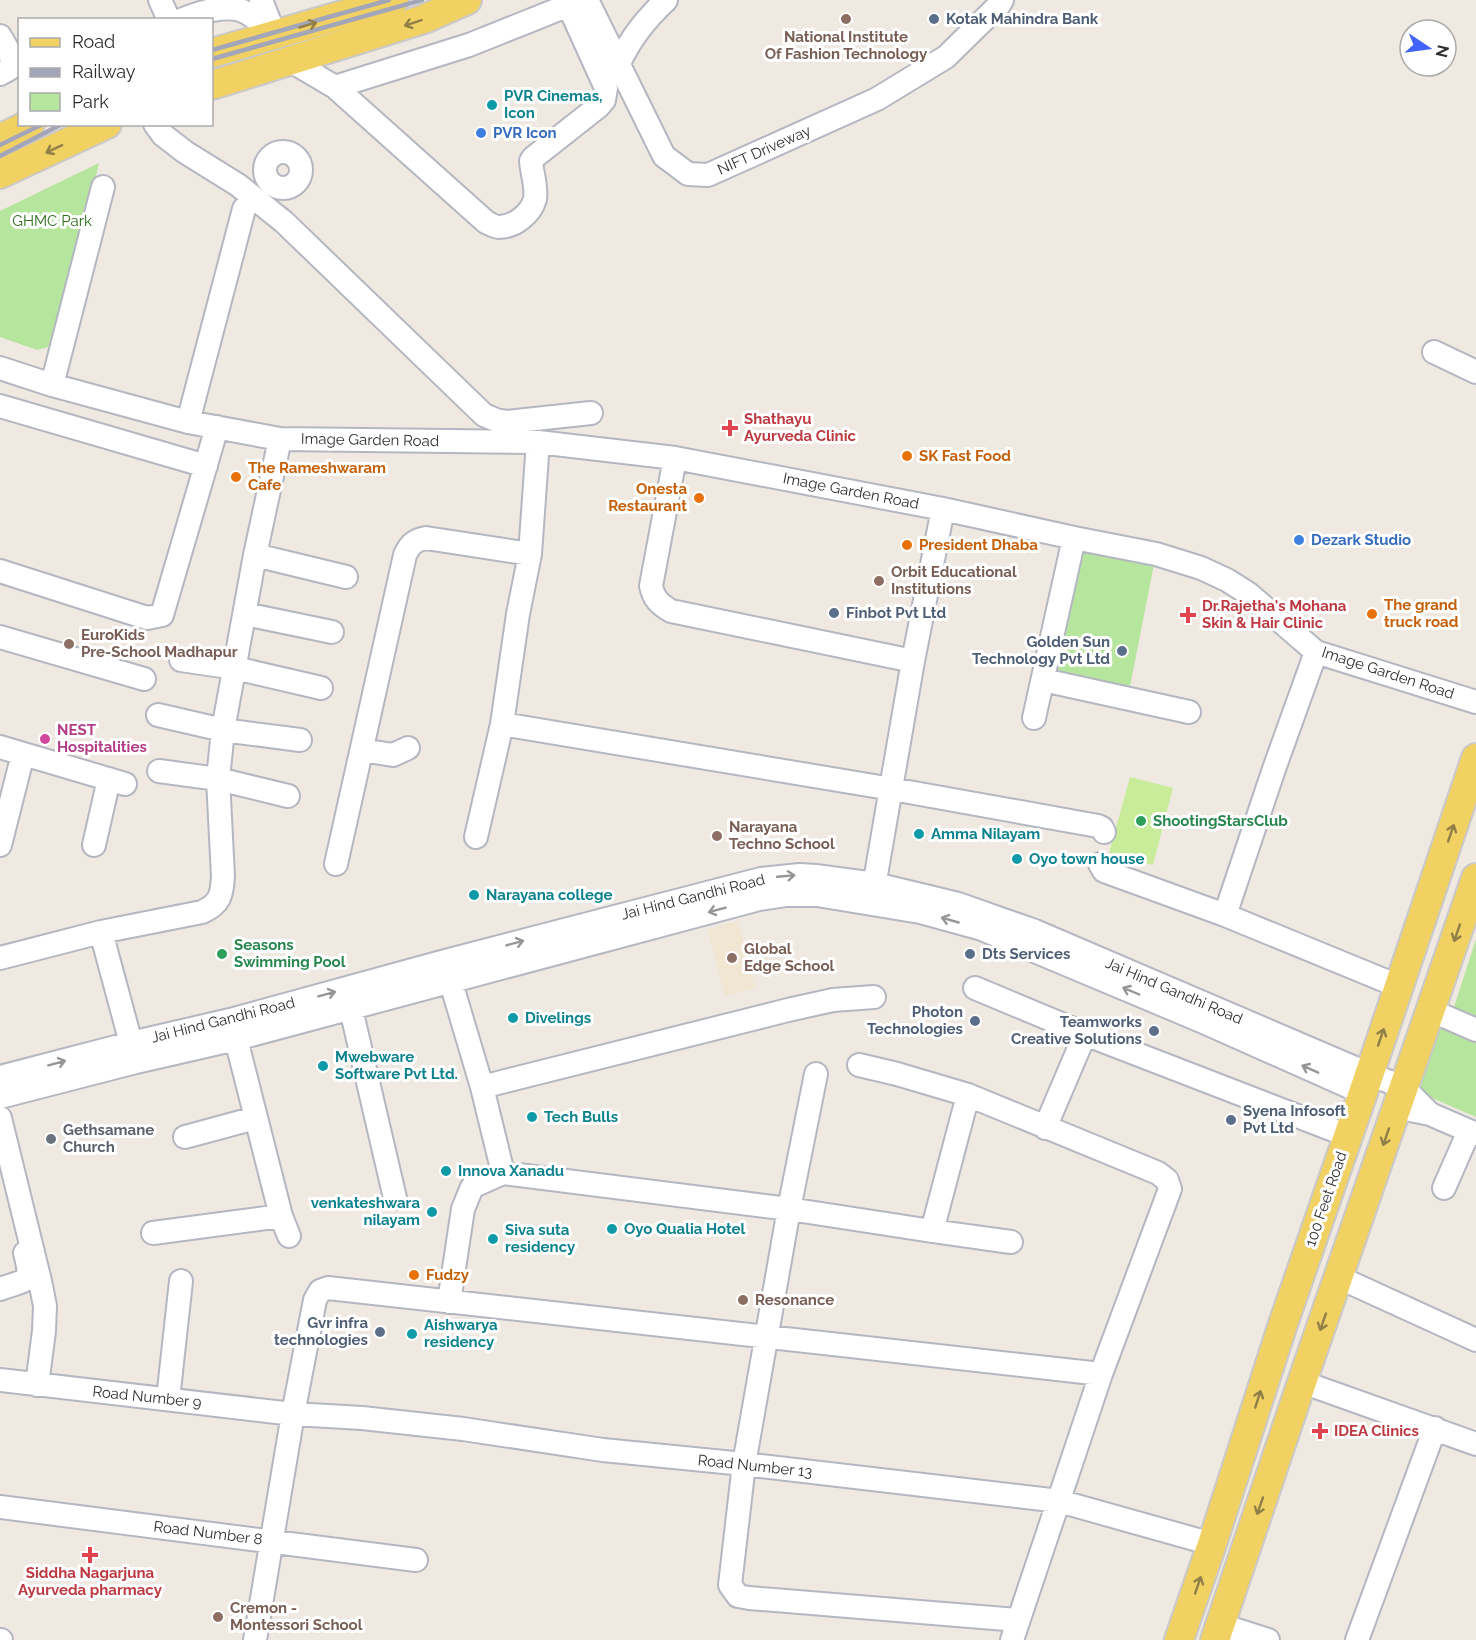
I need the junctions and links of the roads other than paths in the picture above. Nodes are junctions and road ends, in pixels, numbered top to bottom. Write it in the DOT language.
graph roads {
  1 [pos="160,0"];
  2 [pos="261,0"];
  3 [pos="394,0"];
  4 [pos="467,0"];
  5 [pos="666,0"];
  6 [pos="1002,0"];
  7 [pos="574,2"];
  8 [pos="168,18"];
  9 [pos="187,18"];
  10 [pos="275,35"];
  11 [pos="0,36"];
  12 [pos="213,53"];
  13 [pos="291,61"];
  14 [pos="619,63"];
  15 [pos="0,74"];
  16 [pos="213,85"];
  17 [pos="335,87"];
  18 [pos="26,126"];
  19 [pos="103,126"];
  20 [pos="156,126"];
  21 [pos="0,139"];
  22 [pos="0,174"];
  23 [pos="267,176"];
  24 [pos="238,185"];
  25 [pos="103,187"];
  26 [pos="244,209"];
  27 [pos="1434,352"];
  28 [pos="0,368"];
  29 [pos="1476,372"];
  30 [pos="52,385"];
  31 [pos="0,406"];
  32 [pos="591,413"];
  33 [pos="564,416"];
  34 [pos="188,422"];
  35 [pos="218,427"];
  36 [pos="280,439"];
  37 [pos="538,442"];
  38 [pos="567,445"];
  39 [pos="675,458"];
  40 [pos="206,466"];
  41 [pos="943,509"];
  42 [pos="1074,538"];
  43 [pos="530,554"];
  44 [pos="255,555"];
  45 [pos="0,571"];
  46 [pos="346,577"];
  47 [pos="245,614"];
  48 [pos="332,632"];
  49 [pos="0,637"];
  50 [pos="1316,652"];
  51 [pos="181,660"];
  52 [pos="913,661"];
  53 [pos="235,668"];
  54 [pos="144,679"];
  55 [pos="1042,680"];
  56 [pos="321,688"];
  57 [pos="1476,702"];
  58 [pos="1189,712"];
  59 [pos="158,715"];
  60 [pos="1034,718"];
  61 [pos="502,724"];
  62 [pos="223,730"];
  63 [pos="300,740"];
  64 [pos="0,747"];
  65 [pos="408,748"];
  66 [pos="362,750"];
  67 [pos="23,754"];
  68 [pos="1476,758"];
  69 [pos="159,771"];
  70 [pos="218,779"];
  71 [pos="892,789"];
  72 [pos="288,796"];
  73 [pos="1104,832"];
  74 [pos="476,837"];
  75 [pos="0,845"];
  76 [pos="94,845"];
  77 [pos="336,864"];
  78 [pos="1100,864"];
  79 [pos="1436,877"];
  80 [pos="1474,884"];
  81 [pos="873,893"];
  82 [pos="1225,915"];
  83 [pos="101,932"];
  84 [pos="0,958"];
  85 [pos="448,972"];
  86 [pos="1398,986"];
  87 [pos="975,988"];
  88 [pos="874,997"];
  89 [pos="351,1009"];
  90 [pos="1430,1010"];
  91 [pos="1476,1030"];
  92 [pos="1085,1034"];
  93 [pos="236,1039"];
  94 [pos="134,1053"];
  95 [pos="859,1065"];
  96 [pos="816,1074"];
  97 [pos="0,1077"];
  98 [pos="1366,1084"];
  99 [pos="482,1087"];
  100 [pos="968,1095"];
  101 [pos="0,1097"];
  102 [pos="1400,1097"];
  103 [pos="0,1118"];
  104 [pos="255,1118"];
  105 [pos="1045,1128"];
  106 [pos="1472,1132"];
  107 [pos="1349,1136"];
  108 [pos="185,1137"];
  109 [pos="0,1159"];
  110 [pos="503,1173"];
  111 [pos="1444,1188"];
  112 [pos="395,1198"];
  113 [pos="789,1209"];
  114 [pos="932,1232"];
  115 [pos="153,1233"];
  116 [pos="1011,1242"];
  117 [pos="33,1269"];
  118 [pos="1338,1277"];
  119 [pos="181,1281"];
  120 [pos="0,1288"];
  121 [pos="449,1302"];
  122 [pos="767,1337"];
  123 [pos="1476,1340"];
  124 [pos="1101,1374"];
  125 [pos="0,1380"];
  126 [pos="1302,1382"];
  127 [pos="37,1384"];
  128 [pos="168,1400"];
  129 [pos="293,1414"];
  130 [pos="1435,1428"];
  131 [pos="1476,1444"];
  132 [pos="744,1464"];
  133 [pos="1059,1501"];
  134 [pos="0,1507"];
  135 [pos="272,1541"];
  136 [pos="1212,1544"];
  137 [pos="416,1560"];
  138 [pos="1015,1630"];
  139 [pos="1218,1632"];
  140 [pos="255,1640"];
  141 [pos="1179,1640"];
  142 [pos="1268,1640"];
  143 [pos="1357,1640"];
  1 -- 8 [label="street"];
  2 -- 10 [label="street"];
  10 -- 3 [label="main road, one-way"];
  4 -- 13 [label="main road, one-way"];
  5 -- 14 [label="street"];
  6 -- 14 [label="street, NIFT Driveway"];
  7 -- 14 [label="street, NIFT Driveway"];
  7 -- 17 [label="street"];
  7 -- 17 [label="street"];
  9 -- 10 [label="street"];
  10 -- 12 [label="main road"];
  11 -- 15 [label="street"];
  13 -- 16 [label="main road"];
  13 -- 17 [label="street"];
  18 -- 21 [label="main road"];
  19 -- 22 [label="main road, one-way"];
  20 -- 24 [label="street"];
  23 -- 24 [label="street"];
  24 -- 33 [label="street"];
  25 -- 30 [label="street"];
  26 -- 34 [label="street"];
  27 -- 29 [label="street"];
  28 -- 30 [label="street, Image Garden Road"];
  30 -- 34 [label="street, Image Garden Road"];
  31 -- 40 [label="street"];
  32 -- 33 [label="street"];
  33 -- 38 [label="street"];
  34 -- 35 [label="street, Image Garden Road"];
  35 -- 36 [label="street, Image Garden Road"];
  35 -- 40 [label="street"];
  36 -- 37 [label="street, Image Garden Road"];
  36 -- 44 [label="street"];
  37 -- 38 [label="street, Image Garden Road"];
  37 -- 43 [label="street"];
  38 -- 39 [label="street, Image Garden Road"];
  39 -- 41 [label="street, Image Garden Road"];
  39 -- 52 [label="street"];
  40 -- 45 [label="street"];
  41 -- 42 [label="street, Image Garden Road"];
  41 -- 52 [label="street"];
  42 -- 50 [label="street, Image Garden Road"];
  42 -- 55 [label="street"];
  43 -- 61 [label="street"];
  43 -- 66 [label="street"];
  44 -- 46 [label="street"];
  44 -- 47 [label="street"];
  47 -- 48 [label="street"];
  47 -- 53 [label="street"];
  49 -- 54 [label="street"];
  50 -- 57 [label="street, Image Garden Road"];
  50 -- 82 [label="street"];
  51 -- 53 [label="street"];
  52 -- 71 [label="street"];
  53 -- 56 [label="street"];
  53 -- 62 [label="street"];
  55 -- 58 [label="street"];
  55 -- 60 [label="street"];
  59 -- 62 [label="street"];
  61 -- 71 [label="street"];
  61 -- 74 [label="street"];
  62 -- 63 [label="street"];
  62 -- 70 [label="street"];
  64 -- 67 [label="street"];
  65 -- 66 [label="street"];
  66 -- 77 [label="street"];
  67 -- 75 [label="street"];
  67 -- 76 [label="street"];
  79 -- 68 [label="main road, 100 Feet Road, one-way"];
  69 -- 70 [label="street"];
  70 -- 72 [label="street"];
  70 -- 83 [label="street"];
  71 -- 73 [label="street"];
  71 -- 81 [label="street"];
  78 -- 82 [label="street"];
  79 -- 80 [label="main road"];
  79 -- 86 [label="main road, 100 Feet Road"];
  80 -- 90 [label="main road, one-way"];
  81 -- 85 [label="street, Jai Hind Gandhi Road"];
  81 -- 98 [label="street, Jai Hind Gandhi Road"];
  82 -- 86 [label="street"];
  83 -- 84 [label="street"];
  83 -- 94 [label="street"];
  85 -- 89 [label="street, Jai Hind Gandhi Road"];
  94 -- 85 [label="street, Jai Hind Gandhi Road, one-way"];
  85 -- 99 [label="street"];
  98 -- 86 [label="main road, 100 Feet Road, one-way"];
  87 -- 92 [label="street"];
  88 -- 99 [label="street"];
  89 -- 93 [label="street, Jai Hind Gandhi Road"];
  89 -- 112 [label="street"];
  90 -- 91 [label="street"];
  90 -- 102 [label="main road"];
  92 -- 105 [label="street"];
  92 -- 107 [label="street"];
  93 -- 94 [label="street, Jai Hind Gandhi Road"];
  93 -- 104 [label="street"];
  97 -- 94 [label="street, Jai Hind Gandhi Road, one-way"];
  94 -- 101 [label="street, Jai Hind Gandhi Road"];
  95 -- 100 [label="street"];
  96 -- 113 [label="street"];
  98 -- 102 [label="street, Jai Hind Gandhi Road"];
  98 -- 107 [label="main road, 100 Feet Road"];
  99 -- 110 [label="street"];
  100 -- 105 [label="street"];
  100 -- 114 [label="street"];
  102 -- 106 [label="street"];
  102 -- 118 [label="main road, one-way"];
  103 -- 117 [label="street"];
  104 -- 108 [label="street"];
  104 -- 115 [label="street"];
  105 -- 124 [label="street"];
  106 -- 111 [label="street"];
  136 -- 107 [label="main road, 100 Feet Road, one-way"];
  109 -- 117 [label="street"];
  110 -- 113 [label="street"];
  110 -- 121 [label="street"];
  113 -- 114 [label="street"];
  113 -- 122 [label="street"];
  114 -- 116 [label="street"];
  117 -- 120 [label="street"];
  117 -- 127 [label="street"];
  118 -- 123 [label="street"];
  118 -- 126 [label="main road, one-way"];
  119 -- 128 [label="street"];
  121 -- 122 [label="street"];
  121 -- 129 [label="street"];
  122 -- 124 [label="street"];
  122 -- 132 [label="street"];
  124 -- 133 [label="street"];
  125 -- 127 [label="street, Road Number 9"];
  126 -- 130 [label="street"];
  126 -- 139 [label="main road, one-way"];
  127 -- 128 [label="street, Road Number 9"];
  128 -- 129 [label="street, Road Number 9"];
  129 -- 132 [label="street, Road Number 13"];
  129 -- 135 [label="street"];
  130 -- 131 [label="street"];
  130 -- 143 [label="street"];
  132 -- 133 [label="street, Road Number 13"];
  132 -- 138 [label="street"];
  133 -- 136 [label="street, Road Number 13"];
  133 -- 138 [label="street"];
  134 -- 135 [label="street, Road Number 8"];
  135 -- 137 [label="street, Road Number 8"];
  135 -- 140 [label="street"];
  141 -- 136 [label="main road, 100 Feet Road, one-way"];
  139 -- 142 [label="street"];
}
